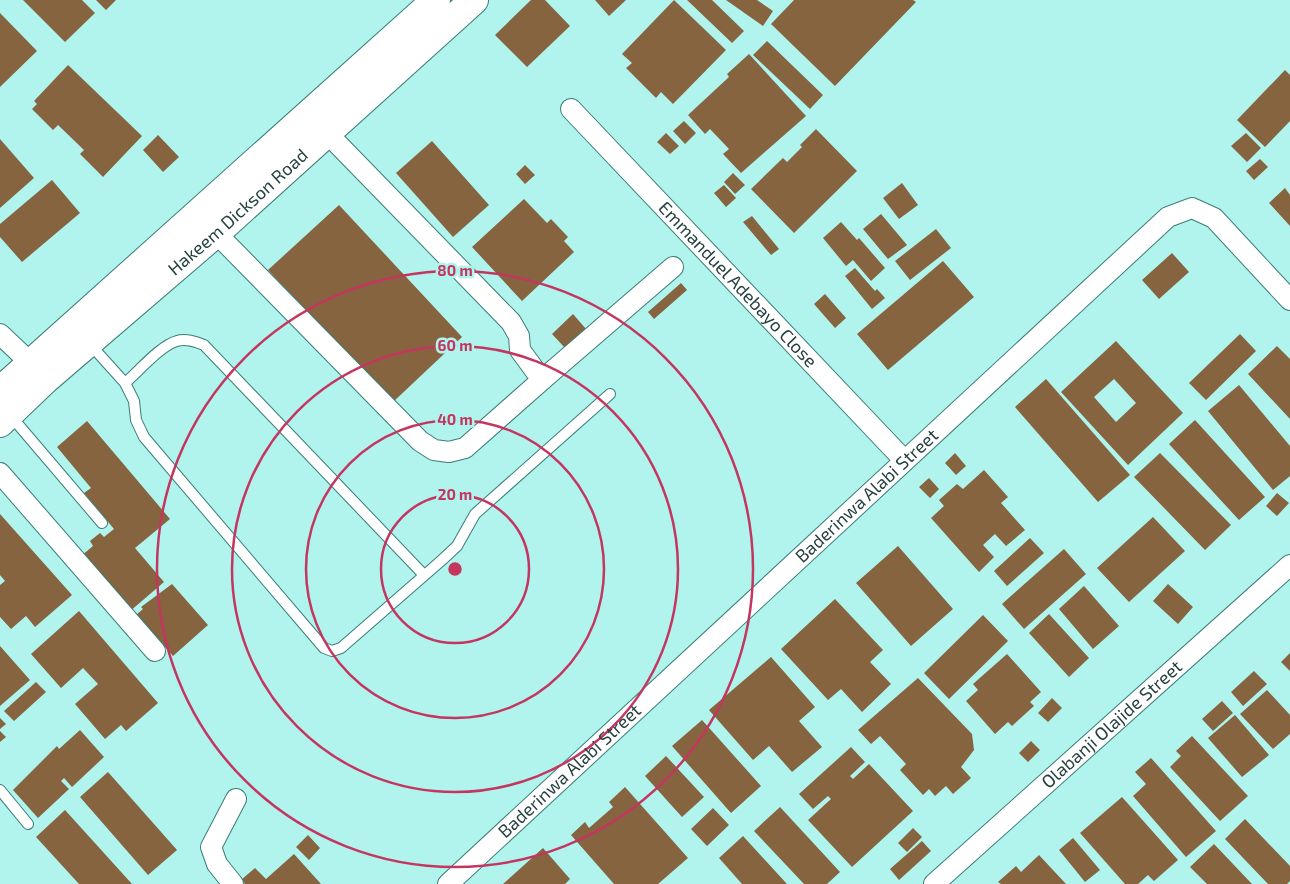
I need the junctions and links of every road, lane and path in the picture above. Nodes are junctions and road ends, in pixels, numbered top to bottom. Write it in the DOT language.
graph roads {
  1 [pos="436,0"];
  2 [pos="474,0"];
  3 [pos="571,109"];
  4 [pos="327,133"];
  5 [pos="216,233"];
  6 [pos="673,267"];
  7 [pos="1290,300"];
  8 [pos="0,334"];
  9 [pos="89,342"];
  10 [pos="39,372"];
  11 [pos="542,380"];
  12 [pos="126,383"];
  13 [pos="610,394"];
  14 [pos="3,410"];
  15 [pos="904,460"];
  16 [pos="0,473"];
  17 [pos="102,522"];
  18 [pos="1290,565"];
  19 [pos="424,575"];
  20 [pos="155,651"];
  21 [pos="0,790"];
  22 [pos="236,799"];
  23 [pos="28,824"];
  24 [pos="233,884"];
  25 [pos="448,884"];
  26 [pos="934,884"];
  1 -- 10 [label="main road, Hakeem Dickson Road"];
  2 -- 4 [label="main road, Hakeem Dickson Road"];
  3 -- 15 [label="street, Emmanduel Adebayo Close"];
  4 -- 5 [label="main road, Hakeem Dickson Road"];
  4 -- 11 [label="street"];
  5 -- 9 [label="main road, Hakeem Dickson Road"];
  5 -- 11 [label="street"];
  6 -- 11 [label="street"];
  7 -- 15 [label="street, Baderinwa Alabi Street"];
  8 -- 10 [label="street"];
  9 -- 10 [label="main road, Hakeem Dickson Road"];
  9 -- 12 [label="lane"];
  10 -- 14 [label="main road, Hakeem Dickson Road"];
  12 -- 19 [label="lane"];
  12 -- 19 [label="lane"];
  13 -- 19 [label="lane"];
  14 -- 17 [label="lane"];
  15 -- 25 [label="street, Baderinwa Alabi Street"];
  16 -- 20 [label="street"];
  18 -- 26 [label="street, Olabanji Olajide Street"];
  21 -- 23 [label="lane"];
  22 -- 24 [label="street"];
}
